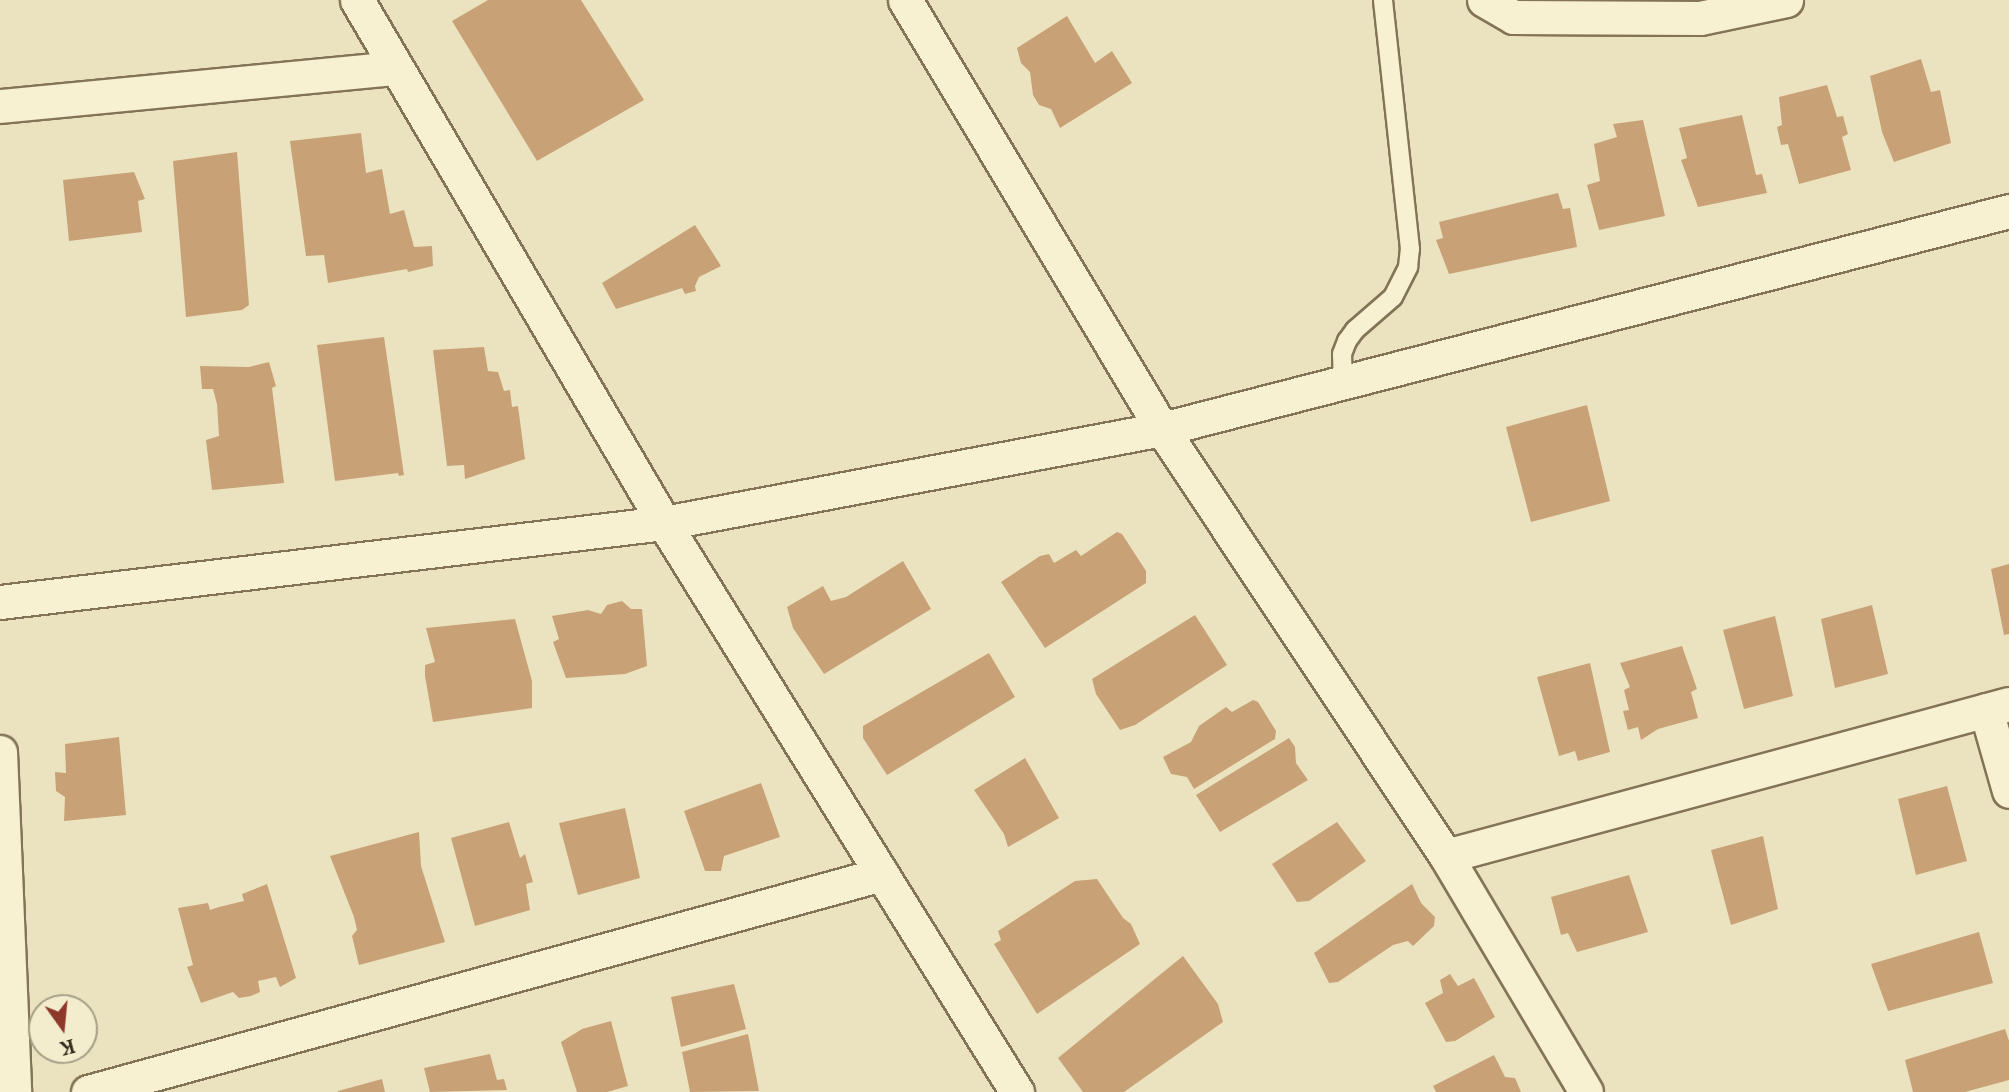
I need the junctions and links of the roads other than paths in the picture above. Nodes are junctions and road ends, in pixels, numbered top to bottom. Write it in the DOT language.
graph roads {
  1 [pos="357,0"];
  2 [pos="905,0"];
  3 [pos="1383,0"];
  4 [pos="1484,0"];
  5 [pos="1786,0"];
  6 [pos="396,68"];
  7 [pos="0,106"];
  8 [pos="2009,211"];
  9 [pos="1343,383"];
  10 [pos="1162,429"];
  11 [pos="664,523"];
  12 [pos="0,602"];
  13 [pos="1997,707"];
  14 [pos="0,752"];
  15 [pos="2009,791"];
  16 [pos="1446,856"];
  17 [pos="882,874"];
  18 [pos="14,1092"];
  19 [pos="88,1092"];
  20 [pos="1017,1092"];
  21 [pos="1586,1092"];
  1 -- 6 [label="street"];
  2 -- 10 [label="street"];
  3 -- 9 [label="lane"];
  4 -- 5 [label="street"];
  6 -- 7 [label="street"];
  6 -- 11 [label="street"];
  8 -- 9 [label="street"];
  9 -- 10 [label="street"];
  10 -- 11 [label="street"];
  10 -- 16 [label="street"];
  11 -- 12 [label="street"];
  11 -- 17 [label="street"];
  13 -- 15 [label="street"];
  13 -- 16 [label="street"];
  14 -- 18 [label="street"];
  16 -- 21 [label="street"];
  17 -- 19 [label="street"];
  17 -- 20 [label="street"];
}
